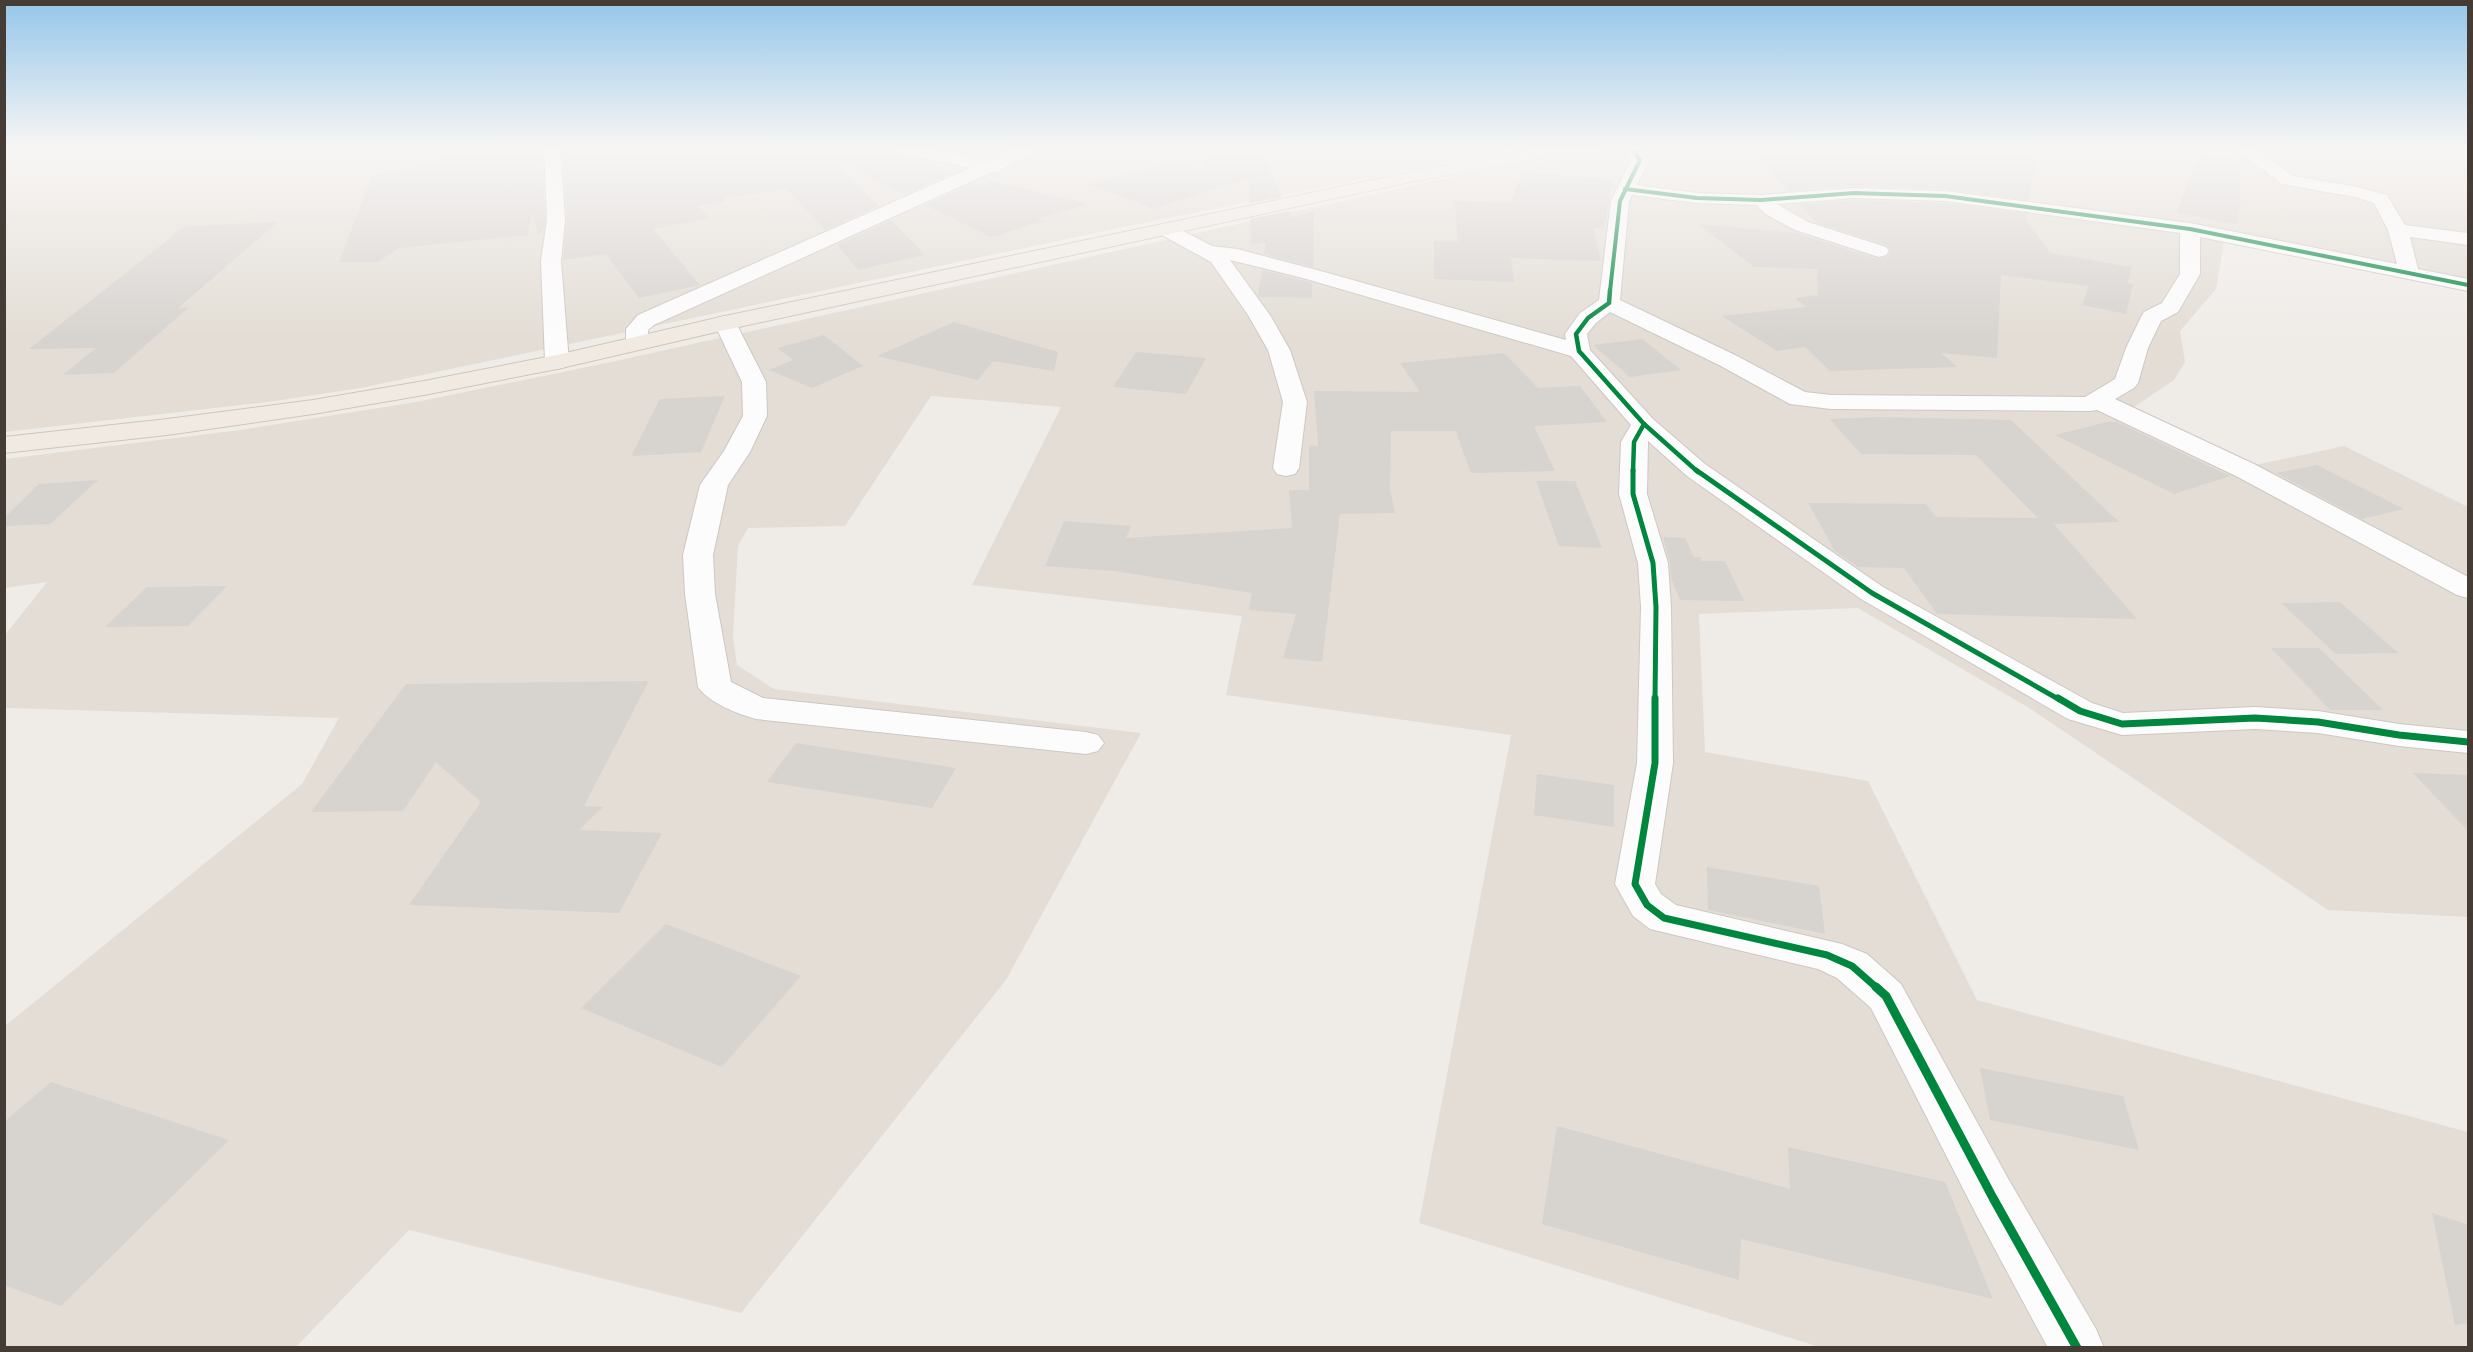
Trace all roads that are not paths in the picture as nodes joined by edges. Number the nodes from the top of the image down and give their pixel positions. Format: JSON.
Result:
{"nodes":[{"id":1,"x":555,"y":210,"type":"edge"},
{"id":2,"x":895,"y":210,"type":"edge"},
{"id":3,"x":1258,"y":210,"type":"edge"},
{"id":4,"x":1619,"y":210,"type":"edge"},
{"id":5,"x":1774,"y":210,"type":"edge"},
{"id":6,"x":2050,"y":210,"type":"edge"},
{"id":7,"x":2388,"y":210,"type":"edge"},
{"id":8,"x":2190,"y":229,"type":"junction"},
{"id":9,"x":1167,"y":230,"type":"junction"},
{"id":10,"x":2398,"y":230,"type":"junction"},
{"id":11,"x":2469,"y":239,"type":"edge"},
{"id":12,"x":1879,"y":251,"type":"dead end"},
{"id":13,"x":1208,"y":252,"type":"junction"},
{"id":14,"x":2409,"y":273,"type":"junction"},
{"id":15,"x":2469,"y":285,"type":"edge"},
{"id":16,"x":1609,"y":303,"type":"junction"},
{"id":17,"x":725,"y":323,"type":"junction"},
{"id":18,"x":637,"y":343,"type":"junction"},
{"id":19,"x":1579,"y":351,"type":"junction"},
{"id":20,"x":557,"y":362,"type":"junction"},
{"id":21,"x":2097,"y":400,"type":"junction"},
{"id":22,"x":1644,"y":424,"type":"junction"},
{"id":23,"x":4,"y":445,"type":"edge"},
{"id":24,"x":1286,"y":468,"type":"dead end"},
{"id":25,"x":2469,"y":589,"type":"edge"},
{"id":26,"x":2469,"y":742,"type":"edge"},
{"id":27,"x":1086,"y":743,"type":"dead end"},
{"id":28,"x":2077,"y":1347,"type":"edge"}],
"edges":[{"from":1,"to":20,"type":"street"},
{"from":2,"to":18,"type":"street"},
{"from":3,"to":9,"type":"main road"},
{"from":4,"to":16,"type":"street"},
{"from":5,"to":12,"type":"street"},
{"from":6,"to":8,"type":"street"},
{"from":7,"to":10,"type":"street"},
{"from":8,"to":14,"type":"street"},
{"from":8,"to":21,"type":"street"},
{"from":9,"to":13,"type":"street"},
{"from":9,"to":17,"type":"main road"},
{"from":10,"to":11,"type":"street"},
{"from":10,"to":14,"type":"street"},
{"from":13,"to":19,"type":"street"},
{"from":13,"to":24,"type":"street"},
{"from":14,"to":15,"type":"street"},
{"from":16,"to":19,"type":"street"},
{"from":16,"to":21,"type":"street"},
{"from":17,"to":18,"type":"main road"},
{"from":17,"to":27,"type":"street"},
{"from":18,"to":20,"type":"main road"},
{"from":19,"to":22,"type":"street"},
{"from":20,"to":23,"type":"main road"},
{"from":21,"to":25,"type":"street"},
{"from":22,"to":26,"type":"street"},
{"from":22,"to":28,"type":"street"}]}
